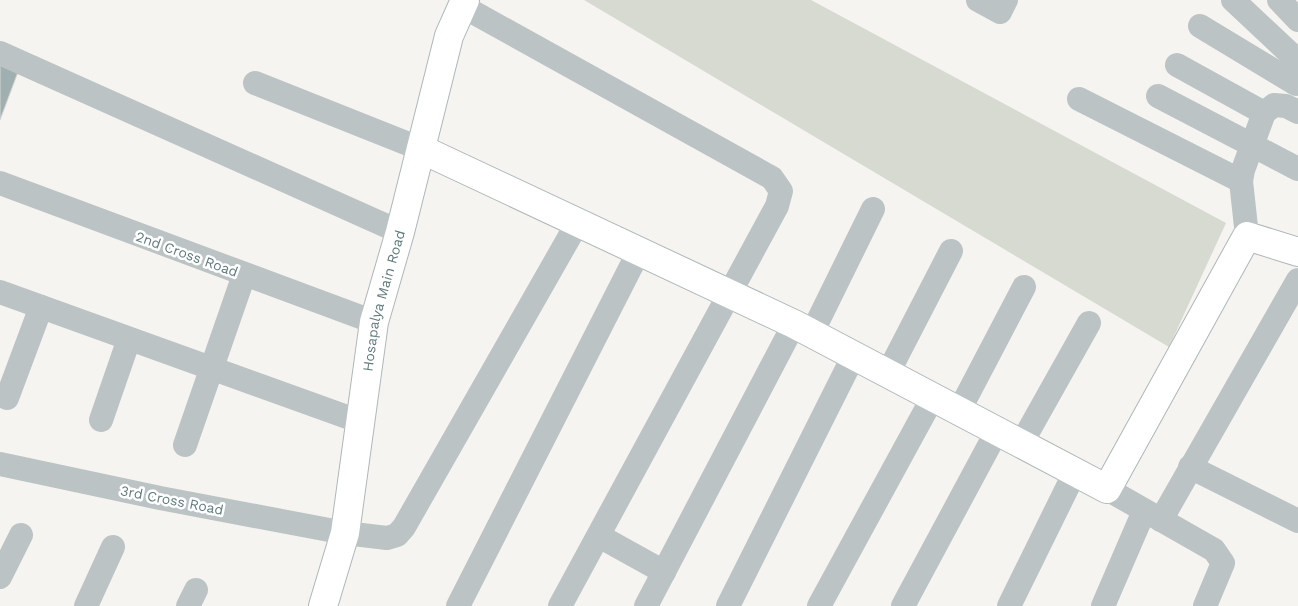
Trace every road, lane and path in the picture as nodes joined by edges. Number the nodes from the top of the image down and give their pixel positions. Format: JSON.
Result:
{"nodes":[{"id":1,"x":978,"y":0,"type":"edge"},
{"id":2,"x":1006,"y":0,"type":"edge"},
{"id":3,"x":1233,"y":0,"type":"edge"},
{"id":4,"x":1280,"y":0,"type":"edge"},
{"id":5,"x":463,"y":3,"type":"edge"},
{"id":6,"x":1298,"y":20,"type":"edge"},
{"id":7,"x":1200,"y":26,"type":"dead end"},
{"id":8,"x":0,"y":53,"type":"edge"},
{"id":9,"x":1177,"y":65,"type":"dead end"},
{"id":10,"x":1297,"y":75,"type":"edge"},
{"id":11,"x":255,"y":83,"type":"dead end"},
{"id":12,"x":1158,"y":96,"type":"dead end"},
{"id":13,"x":1079,"y":99,"type":"dead end"},
{"id":14,"x":1283,"y":110,"type":"edge"},
{"id":15,"x":1252,"y":146,"type":"junction"},
{"id":16,"x":421,"y":149,"type":"junction"},
{"id":17,"x":1298,"y":169,"type":"edge"},
{"id":18,"x":1241,"y":181,"type":"junction"},
{"id":19,"x":0,"y":183,"type":"edge"},
{"id":20,"x":873,"y":209,"type":"dead end"},
{"id":21,"x":578,"y":222,"type":"junction"},
{"id":22,"x":400,"y":232,"type":"junction"},
{"id":23,"x":1247,"y":236,"type":"junction"},
{"id":24,"x":640,"y":251,"type":"junction"},
{"id":25,"x":951,"y":251,"type":"dead end"},
{"id":26,"x":1298,"y":252,"type":"edge"},
{"id":27,"x":244,"y":275,"type":"junction"},
{"id":28,"x":1298,"y":280,"type":"edge"},
{"id":29,"x":1024,"y":287,"type":"dead end"},
{"id":30,"x":0,"y":292,"type":"edge"},
{"id":31,"x":728,"y":293,"type":"junction"},
{"id":32,"x":41,"y":307,"type":"junction"},
{"id":33,"x":374,"y":322,"type":"junction"},
{"id":34,"x":1089,"y":323,"type":"dead end"},
{"id":35,"x":803,"y":329,"type":"junction"},
{"id":36,"x":129,"y":339,"type":"junction"},
{"id":37,"x":854,"y":356,"type":"junction"},
{"id":38,"x":211,"y":369,"type":"junction"},
{"id":39,"x":888,"y":373,"type":"junction"},
{"id":40,"x":933,"y":397,"type":"junction"},
{"id":41,"x":8,"y":398,"type":"dead end"},
{"id":42,"x":959,"y":411,"type":"junction"},
{"id":43,"x":101,"y":420,"type":"dead end"},
{"id":44,"x":361,"y":422,"type":"junction"},
{"id":45,"x":997,"y":431,"type":"junction"},
{"id":46,"x":1021,"y":444,"type":"junction"},
{"id":47,"x":185,"y":445,"type":"dead end"},
{"id":48,"x":0,"y":464,"type":"edge"},
{"id":49,"x":1190,"y":466,"type":"junction"},
{"id":50,"x":1075,"y":472,"type":"junction"},
{"id":51,"x":1107,"y":489,"type":"junction"},
{"id":52,"x":1153,"y":515,"type":"junction"},
{"id":53,"x":1298,"y":521,"type":"edge"},
{"id":54,"x":345,"y":532,"type":"junction"},
{"id":55,"x":21,"y":535,"type":"dead end"},
{"id":56,"x":599,"y":536,"type":"junction"},
{"id":57,"x":113,"y":547,"type":"dead end"},
{"id":58,"x":664,"y":572,"type":"junction"},
{"id":59,"x":0,"y":577,"type":"edge"},
{"id":60,"x":736,"y":603,"type":"edge"},
{"id":61,"x":1211,"y":604,"type":"edge"},
{"id":62,"x":86,"y":606,"type":"edge"},
{"id":63,"x":323,"y":606,"type":"edge"},
{"id":64,"x":458,"y":606,"type":"edge"},
{"id":65,"x":560,"y":606,"type":"edge"},
{"id":66,"x":646,"y":606,"type":"edge"},
{"id":67,"x":819,"y":606,"type":"edge"},
{"id":68,"x":903,"y":606,"type":"edge"},
{"id":69,"x":1009,"y":606,"type":"edge"},
{"id":70,"x":1103,"y":606,"type":"edge"}],
"edges":[{"from":1,"to":2,"type":"street"},
{"from":3,"to":10,"type":"street"},
{"from":4,"to":6,"type":"street"},
{"from":5,"to":16,"type":"street","name":"Hosapalya Main Road"},
{"from":5,"to":31,"type":"street"},
{"from":7,"to":10,"type":"street"},
{"from":8,"to":22,"type":"street"},
{"from":9,"to":14,"type":"street"},
{"from":10,"to":14,"type":"street"},
{"from":11,"to":16,"type":"street"},
{"from":12,"to":15,"type":"street"},
{"from":13,"to":18,"type":"street"},
{"from":14,"to":15,"type":"street"},
{"from":15,"to":17,"type":"street"},
{"from":15,"to":18,"type":"street"},
{"from":16,"to":21,"type":"street"},
{"from":16,"to":22,"type":"street","name":"Hosapalya Main Road"},
{"from":18,"to":23,"type":"street"},
{"from":19,"to":27,"type":"street","name":"2nd Cross Road"},
{"from":20,"to":35,"type":"street"},
{"from":21,"to":24,"type":"street"},
{"from":21,"to":54,"type":"street","name":"3rd Cross Road"},
{"from":22,"to":33,"type":"street","name":"Hosapalya Main Road"},
{"from":23,"to":26,"type":"street"},
{"from":23,"to":51,"type":"street"},
{"from":24,"to":31,"type":"street"},
{"from":24,"to":64,"type":"street"},
{"from":25,"to":39,"type":"street"},
{"from":27,"to":33,"type":"street","name":"2nd Cross Road"},
{"from":27,"to":38,"type":"street"},
{"from":28,"to":49,"type":"street"},
{"from":29,"to":42,"type":"street"},
{"from":30,"to":32,"type":"street"},
{"from":31,"to":35,"type":"street"},
{"from":31,"to":56,"type":"street"},
{"from":32,"to":36,"type":"street"},
{"from":32,"to":41,"type":"street"},
{"from":33,"to":44,"type":"street","name":"Hosapalya Main Road"},
{"from":34,"to":46,"type":"street"},
{"from":35,"to":37,"type":"street"},
{"from":35,"to":58,"type":"street"},
{"from":36,"to":38,"type":"street"},
{"from":36,"to":43,"type":"street"},
{"from":37,"to":39,"type":"street"},
{"from":37,"to":60,"type":"street"},
{"from":38,"to":44,"type":"street"},
{"from":38,"to":47,"type":"street"},
{"from":39,"to":40,"type":"street"},
{"from":40,"to":42,"type":"street"},
{"from":40,"to":67,"type":"street"},
{"from":42,"to":45,"type":"street"},
{"from":44,"to":54,"type":"street","name":"Hosapalya Main Road"},
{"from":45,"to":46,"type":"street"},
{"from":45,"to":68,"type":"street"},
{"from":46,"to":50,"type":"street"},
{"from":48,"to":54,"type":"street","name":"3rd Cross Road"},
{"from":49,"to":52,"type":"street"},
{"from":49,"to":53,"type":"street"},
{"from":50,"to":51,"type":"street"},
{"from":50,"to":69,"type":"street"},
{"from":51,"to":52,"type":"street"},
{"from":52,"to":61,"type":"street"},
{"from":52,"to":70,"type":"street"},
{"from":54,"to":63,"type":"street","name":"Hosapalya Main Road"},
{"from":55,"to":59,"type":"street"},
{"from":56,"to":58,"type":"street"},
{"from":56,"to":65,"type":"street"},
{"from":57,"to":62,"type":"street"},
{"from":58,"to":66,"type":"street"}]}
